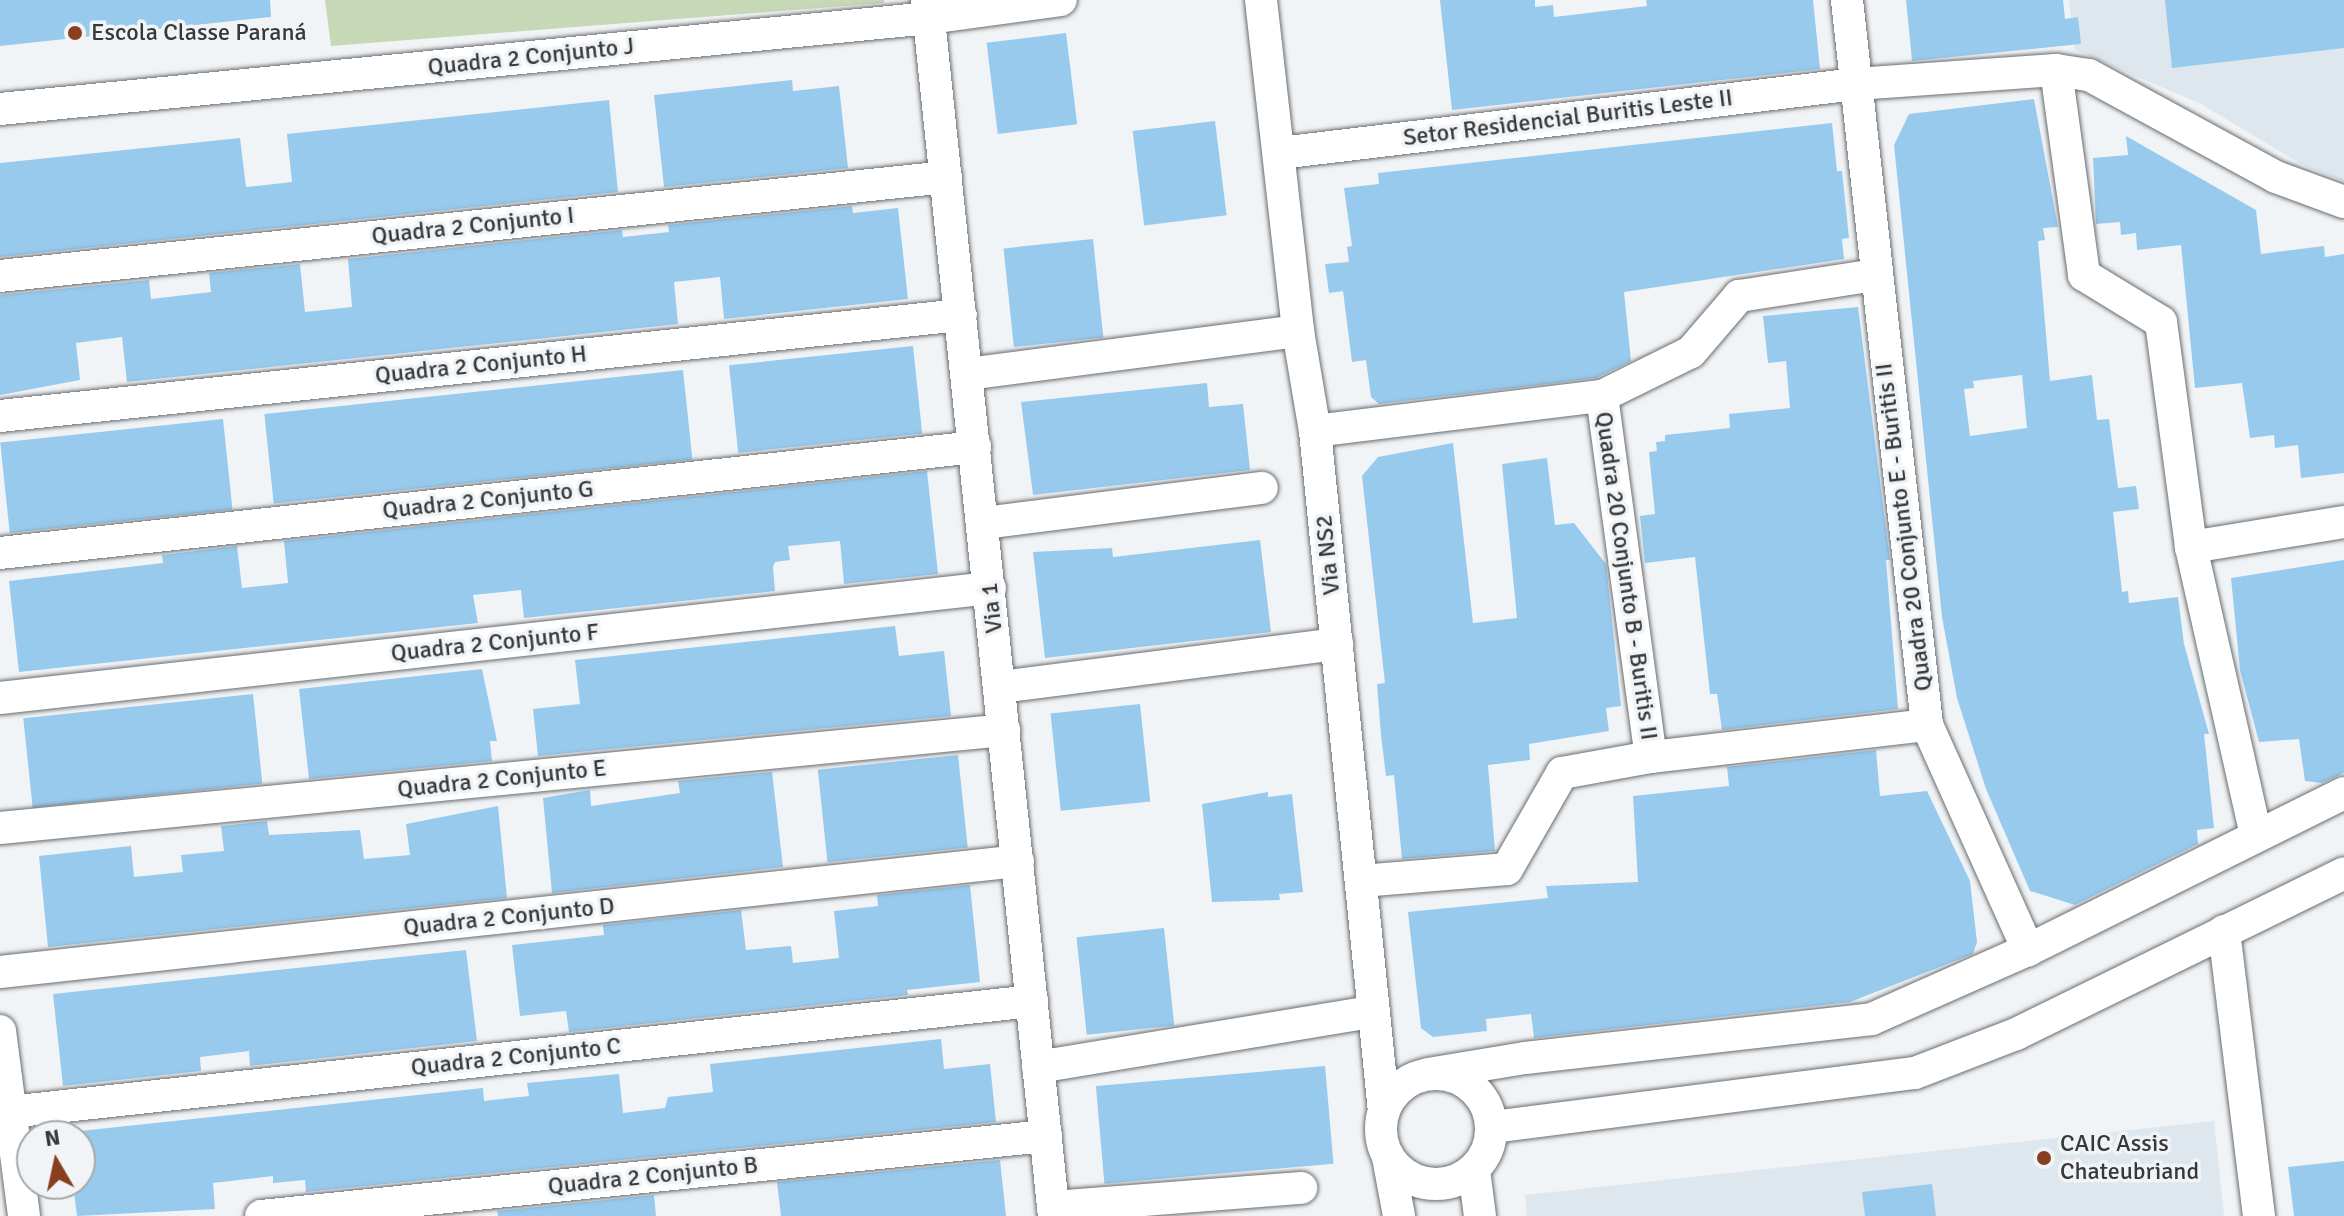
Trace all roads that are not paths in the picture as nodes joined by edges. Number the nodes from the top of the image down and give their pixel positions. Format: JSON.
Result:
{"nodes":[{"id":1,"x":1061,"y":0,"type":"edge"},
{"id":2,"x":1261,"y":0,"type":"edge"},
{"id":3,"x":1847,"y":0,"type":"edge"},
{"id":4,"x":928,"y":9,"type":"edge"},
{"id":5,"x":2056,"y":70,"type":"junction"},
{"id":6,"x":1856,"y":84,"type":"junction"},
{"id":7,"x":0,"y":109,"type":"edge"},
{"id":8,"x":1280,"y":153,"type":"junction"},
{"id":9,"x":946,"y":177,"type":"junction"},
{"id":10,"x":2344,"y":202,"type":"edge"},
{"id":11,"x":1875,"y":275,"type":"junction"},
{"id":12,"x":0,"y":276,"type":"edge"},
{"id":13,"x":961,"y":315,"type":"junction"},
{"id":14,"x":1298,"y":331,"type":"junction"},
{"id":15,"x":967,"y":374,"type":"junction"},
{"id":16,"x":1602,"y":396,"type":"junction"},
{"id":17,"x":0,"y":416,"type":"edge"},
{"id":18,"x":1315,"y":431,"type":"junction"},
{"id":19,"x":975,"y":447,"type":"junction"},
{"id":20,"x":1262,"y":488,"type":"dead end"},
{"id":21,"x":2344,"y":522,"type":"edge"},
{"id":22,"x":983,"y":523,"type":"junction"},
{"id":23,"x":2191,"y":547,"type":"junction"},
{"id":24,"x":0,"y":553,"type":"edge"},
{"id":25,"x":990,"y":588,"type":"junction"},
{"id":26,"x":1337,"y":644,"type":"junction"},
{"id":27,"x":1000,"y":687,"type":"junction"},
{"id":28,"x":0,"y":698,"type":"edge"},
{"id":29,"x":1927,"y":725,"type":"junction"},
{"id":30,"x":1004,"y":730,"type":"junction"},
{"id":31,"x":1651,"y":757,"type":"junction"},
{"id":32,"x":2344,"y":793,"type":"edge"},
{"id":33,"x":0,"y":828,"type":"edge"},
{"id":34,"x":2256,"y":835,"type":"junction"},
{"id":35,"x":1018,"y":861,"type":"junction"},
{"id":36,"x":2344,"y":873,"type":"edge"},
{"id":37,"x":1362,"y":881,"type":"junction"},
{"id":38,"x":2224,"y":931,"type":"junction"},
{"id":39,"x":2028,"y":950,"type":"junction"},
{"id":40,"x":0,"y":972,"type":"edge"},
{"id":41,"x":1032,"y":1001,"type":"junction"},
{"id":42,"x":1372,"y":1012,"type":"junction"},
{"id":43,"x":0,"y":1031,"type":"edge"},
{"id":44,"x":1038,"y":1067,"type":"junction"},
{"id":45,"x":1428,"y":1074,"type":"junction"},
{"id":46,"x":1384,"y":1111,"type":"junction"},
{"id":47,"x":6,"y":1112,"type":"edge"},
{"id":48,"x":1492,"y":1127,"type":"junction"},
{"id":49,"x":1046,"y":1136,"type":"junction"},
{"id":50,"x":1388,"y":1157,"type":"junction"},
{"id":51,"x":1474,"y":1170,"type":"junction"},
{"id":52,"x":1301,"y":1188,"type":"dead end"},
{"id":53,"x":1054,"y":1212,"type":"edge"},
{"id":54,"x":24,"y":1216,"type":"edge"},
{"id":55,"x":261,"y":1216,"type":"edge"},
{"id":56,"x":1399,"y":1216,"type":"edge"},
{"id":57,"x":1480,"y":1216,"type":"edge"},
{"id":58,"x":2259,"y":1216,"type":"edge"}],
"edges":[{"from":1,"to":4,"type":"street","name":"Quadra 2 Conjunto J"},
{"from":2,"to":8,"type":"street","name":"Via NS2"},
{"from":3,"to":6,"type":"street"},
{"from":4,"to":7,"type":"street","name":"Quadra 2 Conjunto J"},
{"from":4,"to":9,"type":"street","name":"Via 1"},
{"from":5,"to":6,"type":"street","name":"Setor Residencial Buritis Leste II"},
{"from":5,"to":10,"type":"street","name":"Setor Residencial Buritis Leste II"},
{"from":5,"to":23,"type":"street"},
{"from":6,"to":8,"type":"street","name":"Setor Residencial Buritis Leste II"},
{"from":6,"to":11,"type":"street","name":"Quadra 20 Conjunto E - Buritis II"},
{"from":8,"to":14,"type":"street","name":"Via NS2"},
{"from":9,"to":12,"type":"street","name":"Quadra 2 Conjunto I"},
{"from":9,"to":13,"type":"street","name":"Via 1"},
{"from":11,"to":16,"type":"street"},
{"from":11,"to":29,"type":"street","name":"Quadra 20 Conjunto E - Buritis II"},
{"from":13,"to":15,"type":"street","name":"Via 1"},
{"from":13,"to":17,"type":"street","name":"Quadra 2 Conjunto H"},
{"from":14,"to":15,"type":"street"},
{"from":14,"to":18,"type":"street","name":"Via NS2"},
{"from":15,"to":19,"type":"street","name":"Via 1"},
{"from":16,"to":18,"type":"street"},
{"from":16,"to":31,"type":"street","name":"Quadra 20 Conjunto B - Buritis II"},
{"from":18,"to":26,"type":"street","name":"Via NS2"},
{"from":19,"to":22,"type":"street","name":"Via 1"},
{"from":19,"to":24,"type":"street","name":"Quadra 2 Conjunto G"},
{"from":20,"to":22,"type":"street"},
{"from":21,"to":23,"type":"street"},
{"from":22,"to":25,"type":"street","name":"Via 1"},
{"from":23,"to":34,"type":"street"},
{"from":25,"to":27,"type":"street","name":"Via 1"},
{"from":25,"to":28,"type":"street","name":"Quadra 2 Conjunto F"},
{"from":26,"to":27,"type":"street"},
{"from":26,"to":37,"type":"street","name":"Via NS2"},
{"from":27,"to":30,"type":"street","name":"Via 1"},
{"from":29,"to":31,"type":"street"},
{"from":29,"to":39,"type":"street","name":"Quadra 20 Conjunto E - Buritis II"},
{"from":30,"to":33,"type":"street","name":"Quadra 2 Conjunto E"},
{"from":30,"to":35,"type":"street","name":"Via 1"},
{"from":31,"to":37,"type":"street"},
{"from":32,"to":34,"type":"street"},
{"from":34,"to":39,"type":"street"},
{"from":35,"to":40,"type":"street","name":"Quadra 2 Conjunto D"},
{"from":35,"to":41,"type":"street","name":"Via 1"},
{"from":36,"to":38,"type":"street"},
{"from":37,"to":42,"type":"street","name":"Via NS2"},
{"from":38,"to":48,"type":"street"},
{"from":38,"to":58,"type":"street"},
{"from":39,"to":45,"type":"street"},
{"from":41,"to":44,"type":"street","name":"Via 1"},
{"from":41,"to":47,"type":"street","name":"Quadra 2 Conjunto C"},
{"from":42,"to":44,"type":"street"},
{"from":42,"to":46,"type":"street","name":"Via NS2"},
{"from":43,"to":47,"type":"street"},
{"from":44,"to":49,"type":"street","name":"Via 1"},
{"from":45,"to":46,"type":"street"},
{"from":45,"to":48,"type":"street"},
{"from":46,"to":50,"type":"street"},
{"from":47,"to":54,"type":"street"},
{"from":48,"to":51,"type":"street"},
{"from":49,"to":53,"type":"street","name":"Via 1"},
{"from":49,"to":55,"type":"street","name":"Quadra 2 Conjunto B"},
{"from":50,"to":51,"type":"street"},
{"from":50,"to":56,"type":"street"},
{"from":51,"to":57,"type":"street"},
{"from":52,"to":53,"type":"street"}]}
